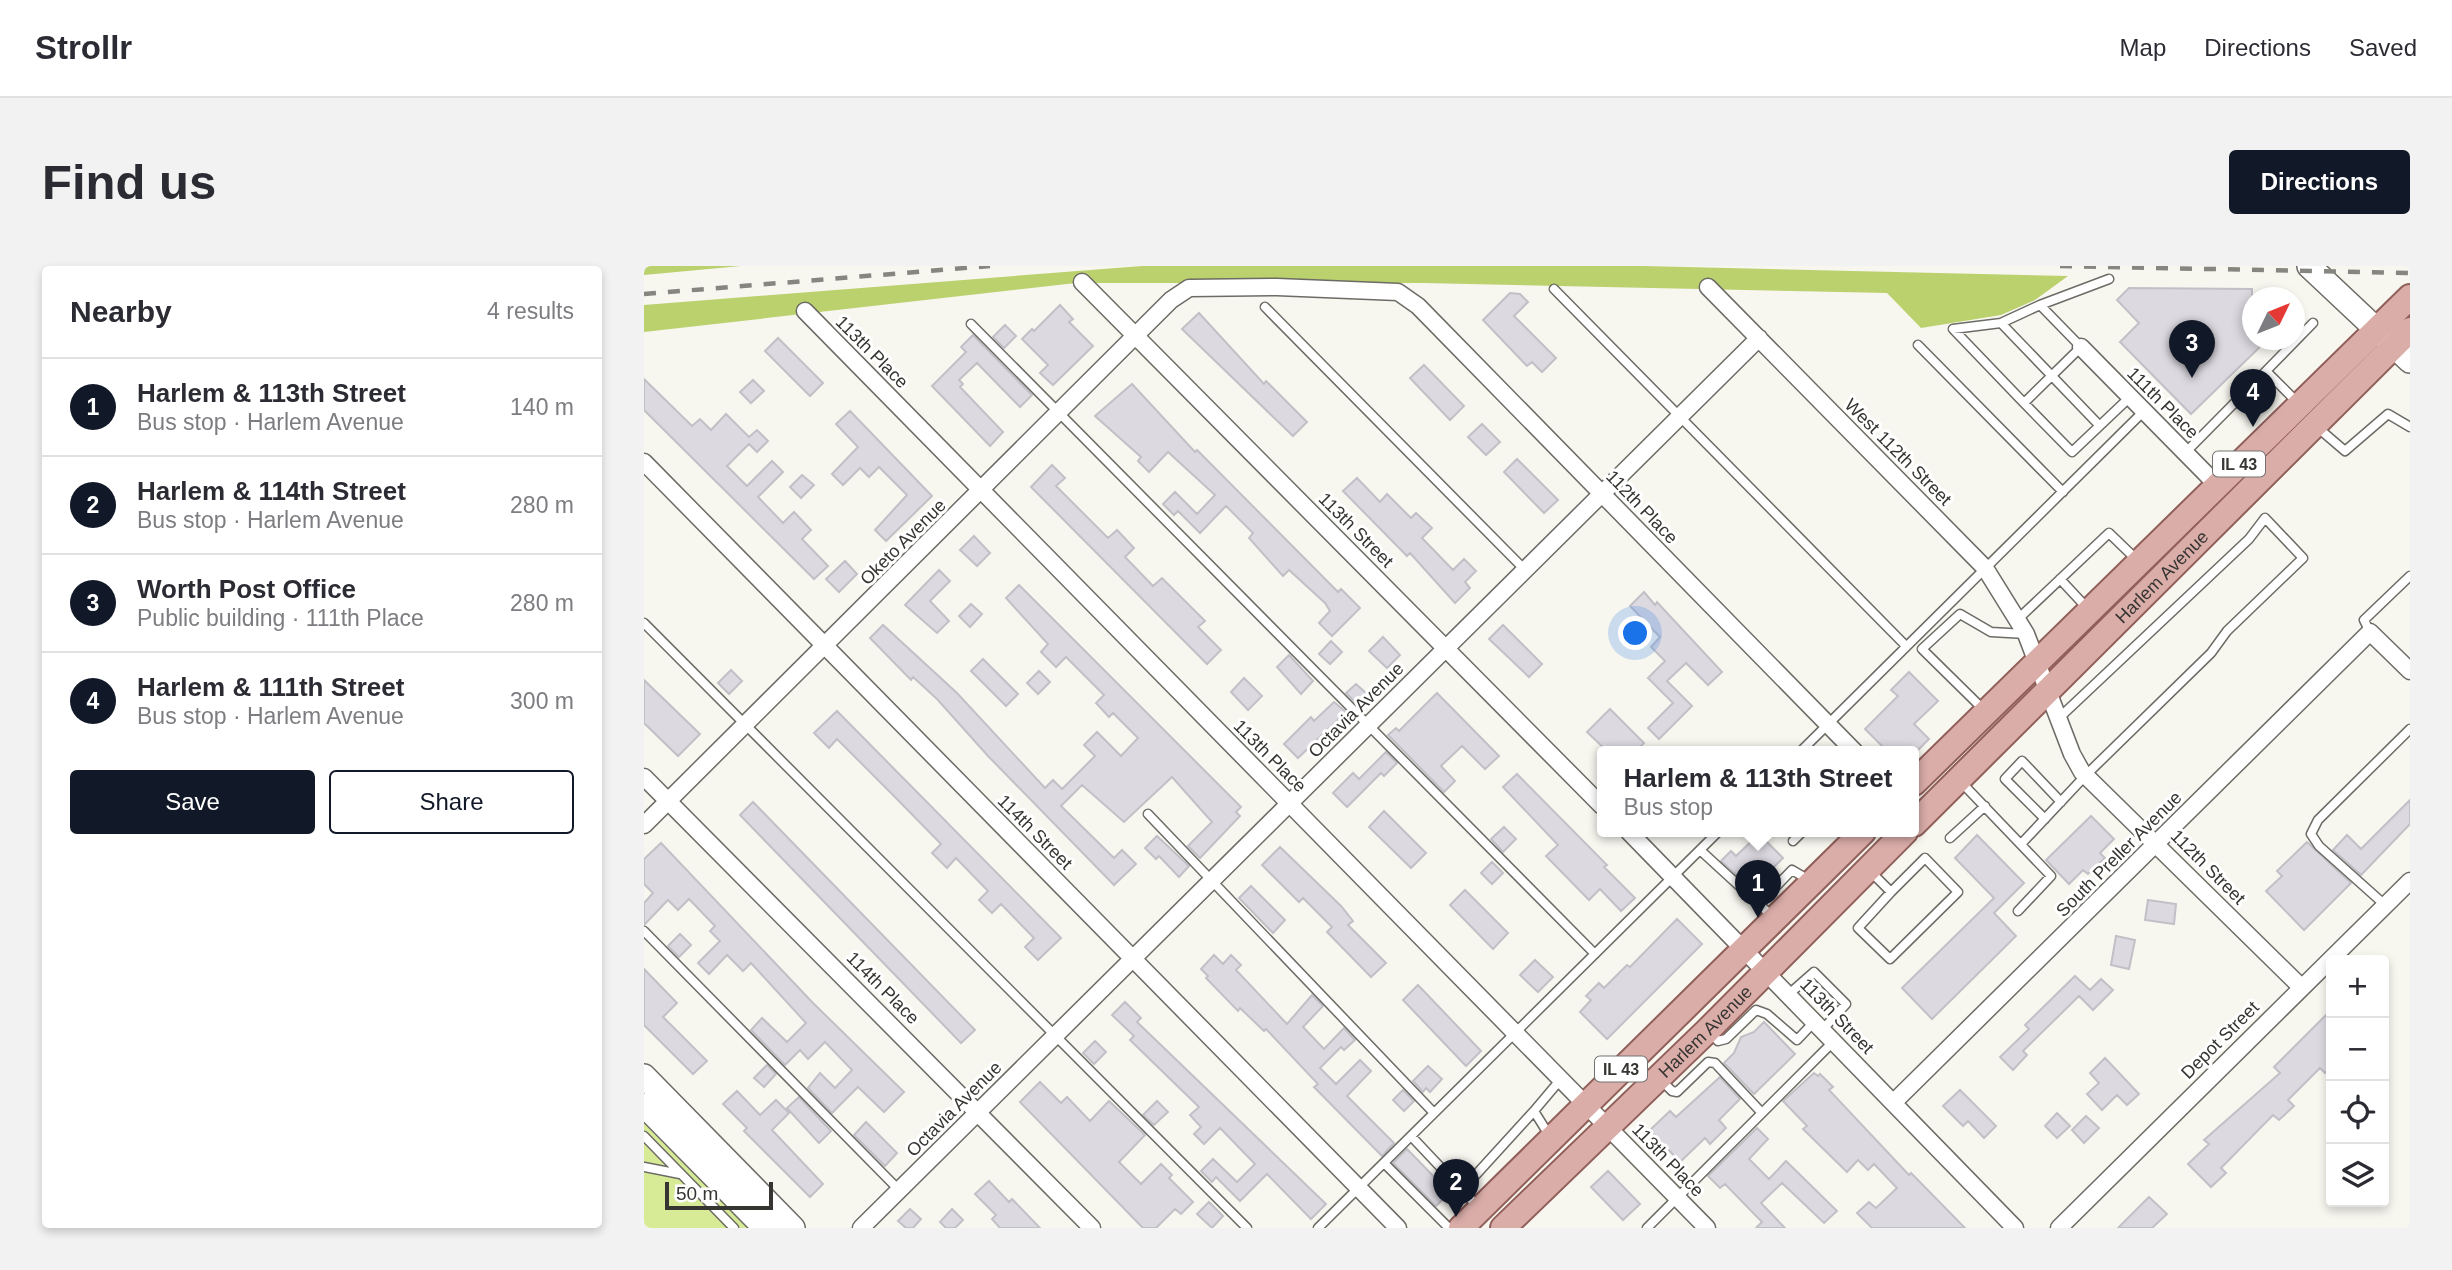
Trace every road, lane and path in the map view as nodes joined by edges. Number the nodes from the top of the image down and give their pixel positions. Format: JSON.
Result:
{"nodes":[{"id":1,"x":2309,"y":266,"type":"edge"},
{"id":2,"x":2109,"y":279,"type":"dead end"},
{"id":3,"x":1082,"y":282,"type":"dead end"},
{"id":4,"x":1708,"y":287,"type":"dead end"},
{"id":5,"x":1553,"y":289,"type":"dead end"},
{"id":6,"x":1398,"y":292,"type":"joint"},
{"id":7,"x":2410,"y":297,"type":"edge"},
{"id":8,"x":2039,"y":305,"type":"junction"},
{"id":9,"x":1265,"y":307,"type":"dead end"},
{"id":10,"x":805,"y":311,"type":"dead end"},
{"id":11,"x":2001,"y":323,"type":"junction"},
{"id":12,"x":2313,"y":323,"type":"dead end"},
{"id":13,"x":971,"y":324,"type":"dead end"},
{"id":14,"x":1136,"y":336,"type":"junction"},
{"id":15,"x":1759,"y":338,"type":"junction"},
{"id":16,"x":2398,"y":342,"type":"edge"},
{"id":17,"x":1918,"y":345,"type":"dead end"},
{"id":18,"x":2081,"y":347,"type":"junction"},
{"id":19,"x":2266,"y":371,"type":"junction"},
{"id":20,"x":2051,"y":376,"type":"junction"},
{"id":21,"x":2130,"y":397,"type":"junction"},
{"id":22,"x":2024,"y":402,"type":"junction"},
{"id":23,"x":2144,"y":411,"type":"junction"},
{"id":24,"x":1059,"y":413,"type":"junction"},
{"id":25,"x":2308,"y":415,"type":"junction"},
{"id":26,"x":1680,"y":416,"type":"junction"},
{"id":27,"x":2099,"y":425,"type":"junction"},
{"id":28,"x":2410,"y":427,"type":"edge"},
{"id":29,"x":2185,"y":453,"type":"junction"},
{"id":30,"x":644,"y":462,"type":"edge"},
{"id":31,"x":2217,"y":486,"type":"junction"},
{"id":32,"x":982,"y":491,"type":"junction"},
{"id":33,"x":2063,"y":492,"type":"junction"},
{"id":34,"x":1602,"y":494,"type":"junction"},
{"id":35,"x":2234,"y":504,"type":"junction"},
{"id":36,"x":2139,"y":562,"type":"junction"},
{"id":37,"x":1985,"y":568,"type":"junction"},
{"id":38,"x":1525,"y":570,"type":"junction"},
{"id":39,"x":2410,"y":576,"type":"edge"},
{"id":40,"x":2060,"y":579,"type":"junction"},
{"id":41,"x":2090,"y":611,"type":"junction"},
{"id":42,"x":644,"y":623,"type":"edge"},
{"id":43,"x":2021,"y":627,"type":"junction"},
{"id":44,"x":2370,"y":632,"type":"junction"},
{"id":45,"x":1906,"y":646,"type":"junction"},
{"id":46,"x":825,"y":647,"type":"junction"},
{"id":47,"x":1446,"y":648,"type":"junction"},
{"id":48,"x":2038,"y":661,"type":"junction"},
{"id":49,"x":2410,"y":671,"type":"edge"},
{"id":50,"x":2048,"y":689,"type":"junction"},
{"id":51,"x":1986,"y":712,"type":"junction"},
{"id":52,"x":2059,"y":718,"type":"junction"},
{"id":53,"x":1828,"y":724,"type":"junction"},
{"id":54,"x":746,"y":725,"type":"junction"},
{"id":55,"x":1368,"y":725,"type":"junction"},
{"id":56,"x":2410,"y":729,"type":"edge"},
{"id":57,"x":1806,"y":746,"type":"edge"},
{"id":58,"x":1849,"y":746,"type":"edge"},
{"id":59,"x":2086,"y":775,"type":"junction"},
{"id":60,"x":644,"y":777,"type":"edge"},
{"id":61,"x":1919,"y":778,"type":"edge"},
{"id":62,"x":1958,"y":779,"type":"junction"},
{"id":63,"x":668,"y":801,"type":"junction"},
{"id":64,"x":1597,"y":801,"type":"edge"},
{"id":65,"x":2061,"y":802,"type":"junction"},
{"id":66,"x":1289,"y":803,"type":"junction"},
{"id":67,"x":1985,"y":806,"type":"junction"},
{"id":68,"x":1148,"y":814,"type":"dead end"},
{"id":69,"x":1919,"y":819,"type":"edge"},
{"id":70,"x":2045,"y":819,"type":"junction"},
{"id":71,"x":644,"y":825,"type":"edge"},
{"id":72,"x":1634,"y":837,"type":"edge"},
{"id":73,"x":1713,"y":837,"type":"edge"},
{"id":74,"x":1797,"y":837,"type":"edge"},
{"id":75,"x":1900,"y":837,"type":"edge"},
{"id":76,"x":1853,"y":838,"type":"edge"},
{"id":77,"x":1950,"y":838,"type":"dead end"},
{"id":78,"x":1793,"y":841,"type":"dead end"},
{"id":79,"x":2022,"y":844,"type":"junction"},
{"id":80,"x":2157,"y":845,"type":"junction"},
{"id":81,"x":1700,"y":850,"type":"junction"},
{"id":82,"x":1868,"y":870,"type":"junction"},
{"id":83,"x":1673,"y":877,"type":"junction"},
{"id":84,"x":1212,"y":880,"type":"junction"},
{"id":85,"x":2410,"y":881,"type":"edge"},
{"id":86,"x":1891,"y":892,"type":"junction"},
{"id":87,"x":2385,"y":905,"type":"junction"},
{"id":88,"x":1767,"y":911,"type":"junction"},
{"id":89,"x":2018,"y":911,"type":"dead end"},
{"id":90,"x":644,"y":930,"type":"edge"},
{"id":91,"x":1743,"y":948,"type":"junction"},
{"id":92,"x":1595,"y":954,"type":"junction"},
{"id":93,"x":1133,"y":959,"type":"junction"},
{"id":94,"x":1767,"y":972,"type":"junction"},
{"id":95,"x":2301,"y":987,"type":"junction"},
{"id":96,"x":1789,"y":994,"type":"junction"},
{"id":97,"x":1824,"y":1030,"type":"junction"},
{"id":98,"x":1707,"y":1031,"type":"junction"},
{"id":99,"x":1515,"y":1033,"type":"junction"},
{"id":100,"x":1055,"y":1035,"type":"junction"},
{"id":101,"x":644,"y":1076,"type":"edge"},
{"id":102,"x":1659,"y":1078,"type":"junction"},
{"id":103,"x":1561,"y":1079,"type":"junction"},
{"id":104,"x":1894,"y":1102,"type":"junction"},
{"id":105,"x":1586,"y":1104,"type":"junction"},
{"id":106,"x":644,"y":1105,"type":"edge"},
{"id":107,"x":979,"y":1111,"type":"junction"},
{"id":108,"x":1534,"y":1111,"type":"junction"},
{"id":109,"x":1434,"y":1113,"type":"junction"},
{"id":110,"x":1762,"y":1113,"type":"junction"},
{"id":111,"x":1608,"y":1126,"type":"junction"},
{"id":112,"x":644,"y":1136,"type":"edge"},
{"id":113,"x":1411,"y":1136,"type":"junction"},
{"id":114,"x":1551,"y":1139,"type":"junction"},
{"id":115,"x":1384,"y":1163,"type":"junction"},
{"id":116,"x":644,"y":1167,"type":"edge"},
{"id":117,"x":683,"y":1175,"type":"junction"},
{"id":118,"x":1359,"y":1188,"type":"junction"},
{"id":119,"x":899,"y":1190,"type":"junction"},
{"id":120,"x":1462,"y":1190,"type":"junction"},
{"id":121,"x":1677,"y":1197,"type":"junction"},
{"id":122,"x":1480,"y":1209,"type":"junction"},
{"id":123,"x":1513,"y":1222,"type":"edge"},
{"id":124,"x":734,"y":1228,"type":"edge"},
{"id":125,"x":765,"y":1228,"type":"edge"},
{"id":126,"x":793,"y":1228,"type":"edge"},
{"id":127,"x":861,"y":1228,"type":"edge"},
{"id":128,"x":1092,"y":1228,"type":"edge"},
{"id":129,"x":1247,"y":1228,"type":"edge"},
{"id":130,"x":1318,"y":1228,"type":"edge"},
{"id":131,"x":1398,"y":1228,"type":"edge"},
{"id":132,"x":1450,"y":1228,"type":"edge"},
{"id":133,"x":1461,"y":1228,"type":"edge"},
{"id":134,"x":1647,"y":1228,"type":"edge"},
{"id":135,"x":1707,"y":1228,"type":"edge"},
{"id":136,"x":2015,"y":1228,"type":"edge"},
{"id":137,"x":2059,"y":1228,"type":"edge"}],
"edges":[{"from":1,"to":16,"type":"street"},
{"from":2,"to":8,"type":"lane"},
{"from":3,"to":14,"type":"street","name":"113th Street"},
{"from":4,"to":15,"type":"street","name":"West 112th Street"},
{"from":5,"to":26,"type":"lane"},
{"from":6,"to":14,"type":"street","name":"Oketo Avenue"},
{"from":6,"to":34,"type":"street","name":"112th Place"},
{"from":7,"to":16,"type":"main road","name":"Harlem Avenue","number":"IL 43"},
{"from":8,"to":11,"type":"lane"},
{"from":8,"to":18,"type":"lane"},
{"from":9,"to":38,"type":"lane"},
{"from":10,"to":32,"type":"street","name":"113th Place"},
{"from":11,"to":20,"type":"lane"},
{"from":11,"to":22,"type":"lane"},
{"from":12,"to":19,"type":"lane"},
{"from":13,"to":24,"type":"lane"},
{"from":14,"to":24,"type":"street","name":"Oketo Avenue"},
{"from":14,"to":47,"type":"street","name":"113th Street"},
{"from":15,"to":26,"type":"street","name":"Octavia Avenue"},
{"from":15,"to":37,"type":"street","name":"West 112th Street"},
{"from":16,"to":25,"type":"main road","name":"Harlem Avenue","number":"IL 43"},
{"from":17,"to":33,"type":"lane"},
{"from":18,"to":20,"type":"lane"},
{"from":18,"to":21,"type":"street","name":"111th Place"},
{"from":19,"to":25,"type":"lane"},
{"from":19,"to":29,"type":"lane"},
{"from":20,"to":22,"type":"lane"},
{"from":20,"to":27,"type":"lane"},
{"from":21,"to":23,"type":"street","name":"111th Place"},
{"from":21,"to":27,"type":"lane"},
{"from":22,"to":27,"type":"lane"},
{"from":23,"to":29,"type":"street","name":"111th Place"},
{"from":23,"to":33,"type":"lane"},
{"from":24,"to":32,"type":"street","name":"Oketo Avenue"},
{"from":24,"to":55,"type":"lane"},
{"from":25,"to":28,"type":"lane"},
{"from":25,"to":31,"type":"main road","name":"Harlem Avenue","number":"IL 43"},
{"from":25,"to":35,"type":"main road","name":"Harlem Avenue","number":"IL 43"},
{"from":26,"to":34,"type":"street","name":"Octavia Avenue"},
{"from":26,"to":45,"type":"lane"},
{"from":29,"to":31,"type":"street","name":"111th Place"},
{"from":30,"to":46,"type":"street","name":"114th Street"},
{"from":31,"to":35,"type":"main road"},
{"from":31,"to":36,"type":"main road","name":"Harlem Avenue","number":"IL 43"},
{"from":32,"to":46,"type":"street","name":"Oketo Avenue"},
{"from":32,"to":66,"type":"street","name":"113th Place"},
{"from":33,"to":37,"type":"lane"},
{"from":34,"to":38,"type":"street","name":"Octavia Avenue"},
{"from":34,"to":53,"type":"street","name":"112th Place"},
{"from":35,"to":50,"type":"main road","name":"Harlem Avenue","number":"IL 43"},
{"from":36,"to":40,"type":"lane"},
{"from":36,"to":41,"type":"main road","name":"Harlem Avenue","number":"IL 43"},
{"from":37,"to":43,"type":"street","name":"West 112th Street"},
{"from":37,"to":45,"type":"lane"},
{"from":38,"to":47,"type":"street","name":"Octavia Avenue"},
{"from":39,"to":44,"type":"lane"},
{"from":40,"to":41,"type":"lane"},
{"from":40,"to":43,"type":"lane"},
{"from":41,"to":48,"type":"main road","name":"Harlem Avenue","number":"IL 43"},
{"from":42,"to":54,"type":"lane"},
{"from":43,"to":48,"type":"street","name":"West 112th Street"},
{"from":43,"to":51,"type":"lane"},
{"from":44,"to":49,"type":"street"},
{"from":44,"to":80,"type":"street","name":"South Preller Avenue"},
{"from":45,"to":53,"type":"lane"},
{"from":46,"to":54,"type":"street","name":"Oketo Avenue"},
{"from":46,"to":93,"type":"street","name":"114th Street"},
{"from":47,"to":55,"type":"street","name":"Octavia Avenue"},
{"from":47,"to":64,"type":"street","name":"113th Street"},
{"from":48,"to":50,"type":"street","name":"112th Street"},
{"from":48,"to":51,"type":"main road","name":"Harlem Avenue","number":"IL 43"},
{"from":50,"to":52,"type":"street","name":"112th Street"},
{"from":50,"to":62,"type":"main road","name":"Harlem Avenue","number":"IL 43"},
{"from":51,"to":61,"type":"main road","name":"Harlem Avenue","number":"IL 43"},
{"from":52,"to":59,"type":"street","name":"112th Street"},
{"from":52,"to":59,"type":"lane"},
{"from":53,"to":57,"type":"lane"},
{"from":53,"to":58,"type":"street","name":"112th Place"},
{"from":54,"to":63,"type":"street","name":"Oketo Avenue"},
{"from":54,"to":100,"type":"lane"},
{"from":55,"to":66,"type":"street","name":"Octavia Avenue"},
{"from":55,"to":92,"type":"lane"},
{"from":56,"to":87,"type":"lane"},
{"from":59,"to":65,"type":"lane"},
{"from":59,"to":80,"type":"street","name":"112th Street"},
{"from":60,"to":63,"type":"street","name":"114th Place"},
{"from":62,"to":67,"type":"lane"},
{"from":62,"to":69,"type":"main road","name":"Harlem Avenue","number":"IL 43"},
{"from":63,"to":71,"type":"street","name":"Oketo Avenue"},
{"from":63,"to":107,"type":"street","name":"114th Place"},
{"from":65,"to":70,"type":"lane"},
{"from":65,"to":70,"type":"lane"},
{"from":66,"to":84,"type":"street","name":"Octavia Avenue"},
{"from":66,"to":99,"type":"street","name":"113th Place"},
{"from":67,"to":77,"type":"lane"},
{"from":67,"to":79,"type":"lane"},
{"from":68,"to":84,"type":"lane"},
{"from":70,"to":79,"type":"lane"},
{"from":72,"to":83,"type":"street","name":"113th Street"},
{"from":73,"to":81,"type":"lane"},
{"from":74,"to":78,"type":"lane"},
{"from":75,"to":82,"type":"main road","name":"Harlem Avenue","number":"IL 43"},
{"from":76,"to":88,"type":"main road","name":"Harlem Avenue","number":"IL 43"},
{"from":79,"to":89,"type":"lane"},
{"from":80,"to":95,"type":"street","name":"112th Street"},
{"from":80,"to":104,"type":"street","name":"South Preller Avenue"},
{"from":81,"to":83,"type":"lane"},
{"from":81,"to":88,"type":"lane"},
{"from":82,"to":86,"type":"lane"},
{"from":82,"to":94,"type":"main road","name":"Harlem Avenue","number":"IL 43"},
{"from":83,"to":91,"type":"street","name":"113th Street"},
{"from":83,"to":92,"type":"lane"},
{"from":84,"to":93,"type":"street","name":"Octavia Avenue"},
{"from":84,"to":109,"type":"lane"},
{"from":85,"to":87,"type":"street","name":"Depot Street"},
{"from":86,"to":86,"type":"lane"},
{"from":87,"to":95,"type":"street","name":"Depot Street"},
{"from":88,"to":91,"type":"main road","name":"Harlem Avenue","number":"IL 43"},
{"from":90,"to":119,"type":"lane"},
{"from":91,"to":94,"type":"street","name":"113th Street"},
{"from":91,"to":105,"type":"main road","name":"Harlem Avenue","number":"IL 43"},
{"from":92,"to":99,"type":"lane"},
{"from":93,"to":100,"type":"street","name":"Octavia Avenue"},
{"from":93,"to":118,"type":"street","name":"114th Street"},
{"from":94,"to":96,"type":"street","name":"113th Street"},
{"from":94,"to":98,"type":"main road","name":"Harlem Avenue","number":"IL 43"},
{"from":95,"to":137,"type":"street","name":"Depot Street"},
{"from":96,"to":97,"type":"street","name":"113th Street"},
{"from":96,"to":97,"type":"lane"},
{"from":97,"to":98,"type":"lane"},
{"from":97,"to":104,"type":"street","name":"113th Street"},
{"from":97,"to":110,"type":"lane"},
{"from":98,"to":102,"type":"main road","name":"Harlem Avenue","number":"IL 43"},
{"from":99,"to":103,"type":"street","name":"113th Place"},
{"from":99,"to":109,"type":"lane"},
{"from":100,"to":107,"type":"street","name":"Octavia Avenue"},
{"from":100,"to":129,"type":"lane"},
{"from":101,"to":126,"type":"street"},
{"from":102,"to":110,"type":"lane"},
{"from":102,"to":111,"type":"main road","name":"Harlem Avenue","number":"IL 43"},
{"from":103,"to":105,"type":"street","name":"113th Place"},
{"from":103,"to":108,"type":"lane"},
{"from":104,"to":136,"type":"street","name":"113th Street"},
{"from":105,"to":111,"type":"street","name":"113th Place"},
{"from":105,"to":114,"type":"main road","name":"Harlem Avenue","number":"IL 43"},
{"from":106,"to":125,"type":"street"},
{"from":107,"to":119,"type":"street","name":"Octavia Avenue"},
{"from":107,"to":128,"type":"street","name":"114th Place"},
{"from":108,"to":114,"type":"lane"},
{"from":108,"to":120,"type":"lane"},
{"from":109,"to":113,"type":"lane"},
{"from":110,"to":121,"type":"lane"},
{"from":111,"to":121,"type":"street","name":"113th Place"},
{"from":111,"to":123,"type":"main road","name":"Harlem Avenue","number":"IL 43"},
{"from":112,"to":117,"type":"lane"},
{"from":113,"to":115,"type":"lane"},
{"from":113,"to":120,"type":"lane"},
{"from":114,"to":122,"type":"main road","name":"Harlem Avenue","number":"IL 43"},
{"from":115,"to":118,"type":"lane"},
{"from":115,"to":132,"type":"lane"},
{"from":116,"to":117,"type":"lane"},
{"from":117,"to":124,"type":"lane"},
{"from":118,"to":130,"type":"lane"},
{"from":118,"to":131,"type":"street","name":"114th Street"},
{"from":119,"to":127,"type":"street","name":"Octavia Avenue"},
{"from":120,"to":122,"type":"lane"},
{"from":121,"to":134,"type":"lane"},
{"from":121,"to":135,"type":"street","name":"113th Place"},
{"from":122,"to":133,"type":"main road","name":"Harlem Avenue","number":"IL 43"}]}
